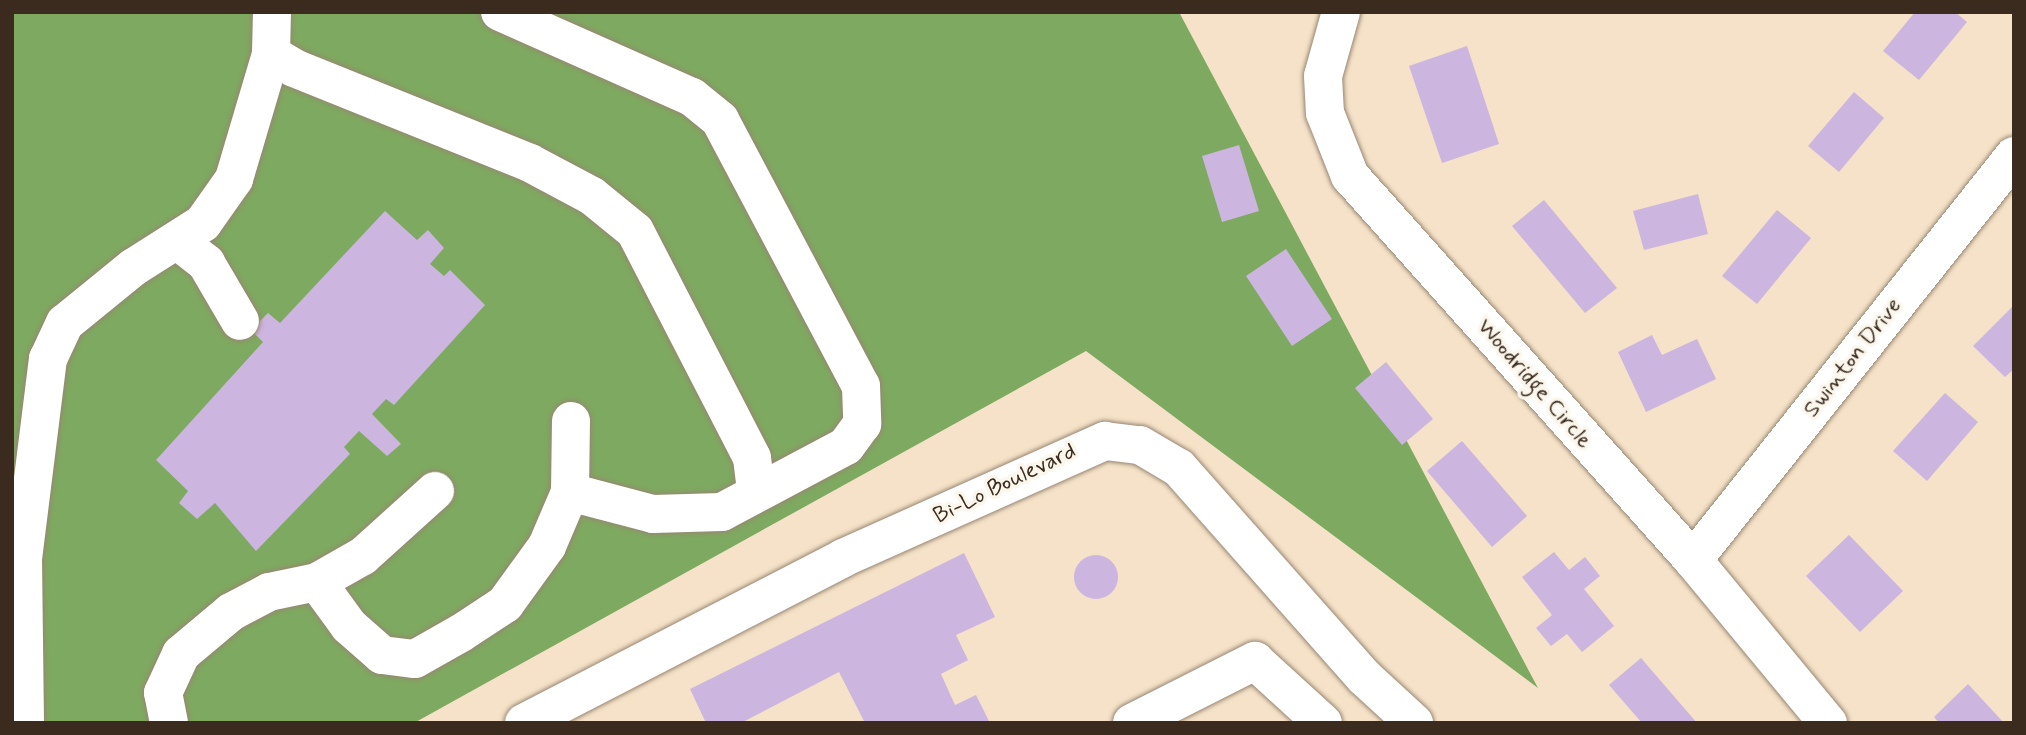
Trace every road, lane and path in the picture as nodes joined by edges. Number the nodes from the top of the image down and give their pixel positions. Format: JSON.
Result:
{"nodes":[{"id":1,"x":272,"y":12,"type":"edge"},
{"id":2,"x":500,"y":12,"type":"edge"},
{"id":3,"x":1341,"y":12,"type":"edge"},
{"id":4,"x":271,"y":54,"type":"junction"},
{"id":5,"x":2014,"y":156,"type":"edge"},
{"id":6,"x":178,"y":241,"type":"junction"},
{"id":7,"x":240,"y":321,"type":"dead end"},
{"id":8,"x":571,"y":421,"type":"dead end"},
{"id":9,"x":435,"y":491,"type":"dead end"},
{"id":10,"x":570,"y":492,"type":"junction"},
{"id":11,"x":756,"y":494,"type":"junction"},
{"id":12,"x":1693,"y":560,"type":"junction"},
{"id":13,"x":317,"y":582,"type":"junction"},
{"id":14,"x":535,"y":720,"type":"edge"},
{"id":15,"x":25,"y":723,"type":"edge"},
{"id":16,"x":169,"y":723,"type":"edge"},
{"id":17,"x":1132,"y":723,"type":"edge"},
{"id":18,"x":1323,"y":723,"type":"edge"},
{"id":19,"x":1414,"y":723,"type":"edge"},
{"id":20,"x":1828,"y":723,"type":"edge"}],
"edges":[{"from":1,"to":4,"type":"street"},
{"from":2,"to":11,"type":"street"},
{"from":3,"to":12,"type":"street","name":"Woodridge Circle"},
{"from":4,"to":6,"type":"street"},
{"from":4,"to":11,"type":"street"},
{"from":5,"to":12,"type":"street","name":"Swinton Drive"},
{"from":6,"to":7,"type":"street"},
{"from":6,"to":15,"type":"street"},
{"from":8,"to":10,"type":"street"},
{"from":9,"to":13,"type":"street"},
{"from":10,"to":11,"type":"street"},
{"from":10,"to":13,"type":"street"},
{"from":12,"to":20,"type":"street","name":"Woodridge Circle"},
{"from":13,"to":16,"type":"street"},
{"from":14,"to":19,"type":"street","name":"Bi-Lo Boulevard"},
{"from":17,"to":18,"type":"street"}]}
